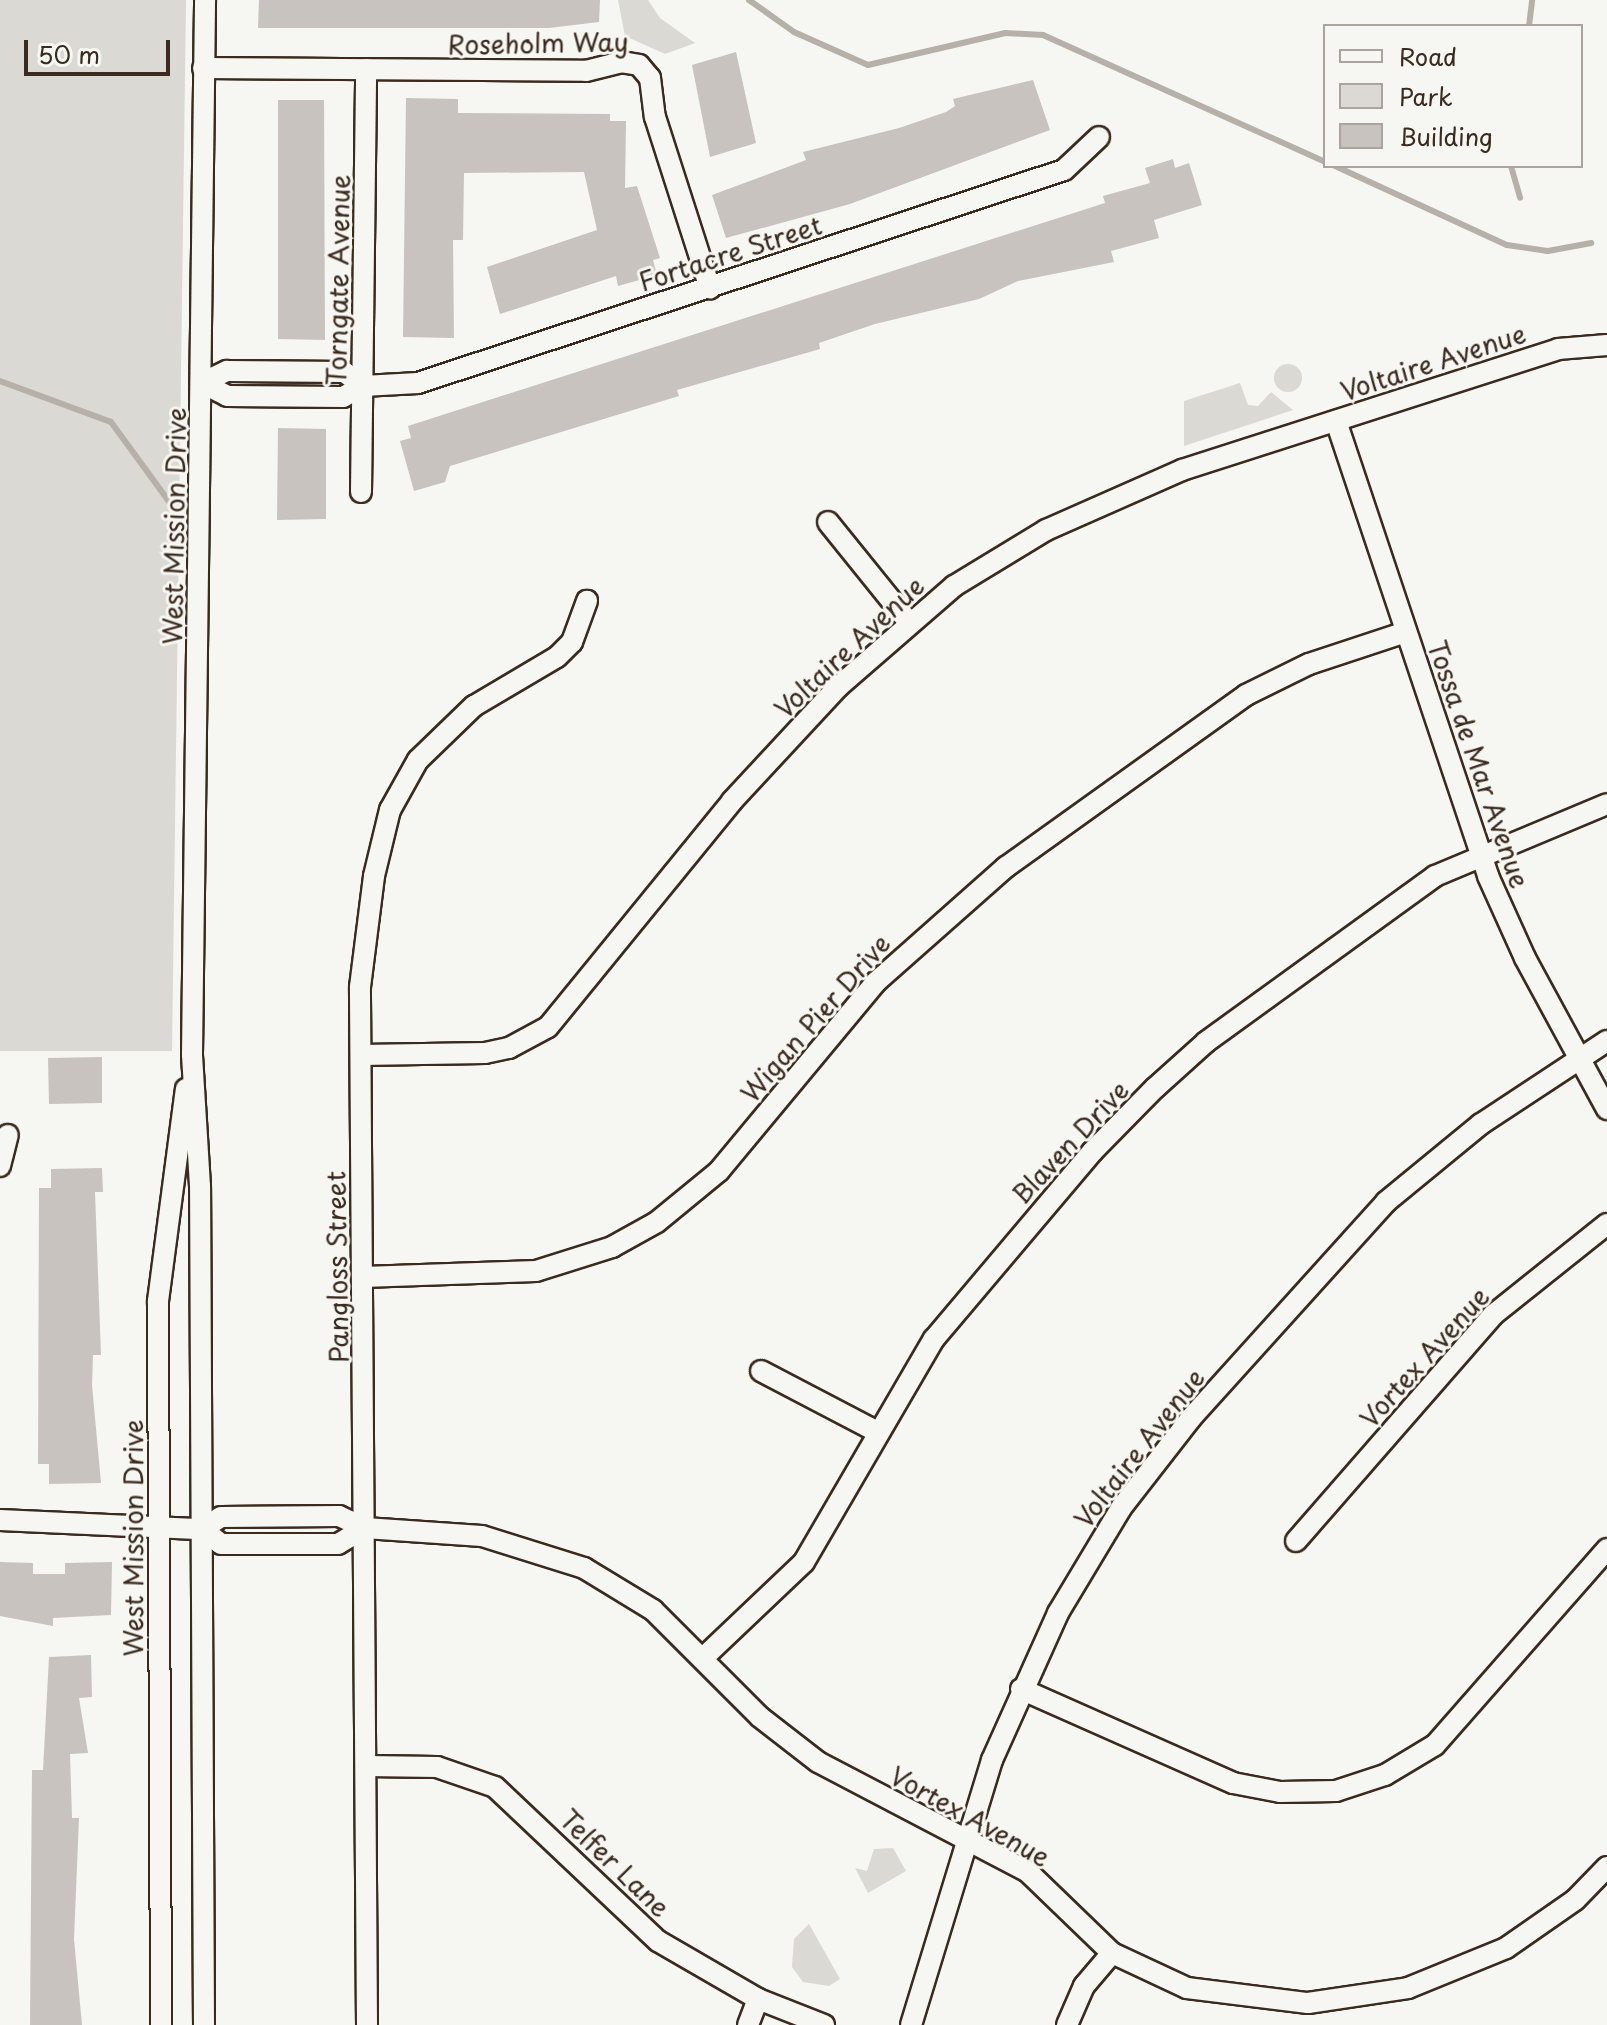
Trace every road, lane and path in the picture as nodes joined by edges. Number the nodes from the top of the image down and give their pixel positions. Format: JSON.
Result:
{"nodes":[{"id":1,"x":205,"y":0,"type":"edge"},
{"id":2,"x":203,"y":68,"type":"junction"},
{"id":3,"x":366,"y":69,"type":"junction"},
{"id":4,"x":1099,"y":137,"type":"dead end"},
{"id":5,"x":710,"y":288,"type":"junction"},
{"id":6,"x":1607,"y":345,"type":"edge"},
{"id":7,"x":202,"y":383,"type":"junction"},
{"id":8,"x":363,"y":386,"type":"junction"},
{"id":9,"x":1336,"y":421,"type":"junction"},
{"id":10,"x":361,"y":492,"type":"dead end"},
{"id":11,"x":828,"y":522,"type":"dead end"},
{"id":12,"x":587,"y":601,"type":"dead end"},
{"id":13,"x":908,"y":621,"type":"junction"},
{"id":14,"x":1406,"y":632,"type":"junction"},
{"id":15,"x":1607,"y":804,"type":"edge"},
{"id":16,"x":1480,"y":853,"type":"junction"},
{"id":17,"x":1607,"y":1041,"type":"edge"},
{"id":18,"x":192,"y":1054,"type":"junction"},
{"id":19,"x":361,"y":1055,"type":"junction"},
{"id":20,"x":1577,"y":1058,"type":"junction"},
{"id":21,"x":1607,"y":1109,"type":"edge"},
{"id":22,"x":8,"y":1135,"type":"dead end"},
{"id":23,"x":0,"y":1166,"type":"edge"},
{"id":24,"x":1607,"y":1224,"type":"edge"},
{"id":25,"x":363,"y":1277,"type":"junction"},
{"id":26,"x":761,"y":1371,"type":"dead end"},
{"id":27,"x":876,"y":1431,"type":"junction"},
{"id":28,"x":0,"y":1520,"type":"edge"},
{"id":29,"x":170,"y":1526,"type":"junction"},
{"id":30,"x":365,"y":1528,"type":"junction"},
{"id":31,"x":202,"y":1529,"type":"junction"},
{"id":32,"x":1296,"y":1541,"type":"dead end"},
{"id":33,"x":1607,"y":1549,"type":"edge"},
{"id":34,"x":703,"y":1658,"type":"junction"},
{"id":35,"x":1021,"y":1689,"type":"junction"},
{"id":36,"x":366,"y":1766,"type":"junction"},
{"id":37,"x":964,"y":1837,"type":"junction"},
{"id":38,"x":1607,"y":1867,"type":"edge"},
{"id":39,"x":1112,"y":1953,"type":"junction"},
{"id":40,"x":758,"y":1999,"type":"junction"},
{"id":41,"x":161,"y":2025,"type":"edge"},
{"id":42,"x":204,"y":2025,"type":"edge"},
{"id":43,"x":367,"y":2025,"type":"edge"},
{"id":44,"x":748,"y":2025,"type":"edge"},
{"id":45,"x":824,"y":2025,"type":"edge"},
{"id":46,"x":911,"y":2025,"type":"edge"},
{"id":47,"x":1067,"y":2025,"type":"edge"}],
"edges":[{"from":1,"to":2,"type":"street","name":"West Mission Drive"},
{"from":2,"to":3,"type":"street","name":"Roseholm Way"},
{"from":2,"to":7,"type":"street","name":"West Mission Drive"},
{"from":3,"to":5,"type":"street","name":"Roseholm Way"},
{"from":3,"to":8,"type":"street","name":"Torngate Avenue"},
{"from":4,"to":5,"type":"street","name":"Fortacre Street"},
{"from":5,"to":8,"type":"street","name":"Fortacre Street"},
{"from":6,"to":9,"type":"street","name":"Voltaire Avenue"},
{"from":7,"to":8,"type":"street","name":"Fortacre Street"},
{"from":7,"to":18,"type":"street","name":"West Mission Drive"},
{"from":8,"to":10,"type":"street","name":"Torngate Avenue"},
{"from":9,"to":13,"type":"street","name":"Voltaire Avenue"},
{"from":9,"to":14,"type":"street","name":"Tossa de Mar Avenue"},
{"from":11,"to":13,"type":"street"},
{"from":12,"to":19,"type":"street","name":"Pangloss Street"},
{"from":13,"to":19,"type":"street","name":"Voltaire Avenue"},
{"from":14,"to":16,"type":"street","name":"Tossa de Mar Avenue"},
{"from":14,"to":25,"type":"street","name":"Wigan Pier Drive"},
{"from":15,"to":16,"type":"street","name":"Blaven Drive"},
{"from":16,"to":20,"type":"street","name":"Tossa de Mar Avenue"},
{"from":16,"to":27,"type":"street","name":"Blaven Drive"},
{"from":17,"to":20,"type":"street","name":"Voltaire Avenue"},
{"from":18,"to":29,"type":"street","name":"West Mission Drive"},
{"from":18,"to":31,"type":"street","name":"West Mission Drive"},
{"from":19,"to":25,"type":"street","name":"Pangloss Street"},
{"from":20,"to":21,"type":"street","name":"Tossa de Mar Avenue"},
{"from":20,"to":35,"type":"street","name":"Voltaire Avenue"},
{"from":22,"to":23,"type":"street"},
{"from":24,"to":32,"type":"street","name":"Vortex Avenue"},
{"from":25,"to":30,"type":"street","name":"Pangloss Street"},
{"from":26,"to":27,"type":"street"},
{"from":27,"to":34,"type":"street","name":"Blaven Drive"},
{"from":28,"to":29,"type":"street","name":"Vortex Avenue"},
{"from":29,"to":31,"type":"street","name":"Vortex Avenue"},
{"from":29,"to":41,"type":"street","name":"West Mission Drive"},
{"from":30,"to":31,"type":"street","name":"Vortex Avenue"},
{"from":30,"to":34,"type":"street","name":"Vortex Avenue"},
{"from":30,"to":36,"type":"street","name":"Pangloss Street"},
{"from":31,"to":42,"type":"street","name":"West Mission Drive"},
{"from":33,"to":35,"type":"street"},
{"from":34,"to":37,"type":"street","name":"Vortex Avenue"},
{"from":35,"to":37,"type":"street","name":"Voltaire Avenue"},
{"from":36,"to":40,"type":"street","name":"Telfer Lane"},
{"from":36,"to":43,"type":"street","name":"Pangloss Street"},
{"from":37,"to":39,"type":"street","name":"Vortex Avenue"},
{"from":37,"to":46,"type":"street","name":"Voltaire Avenue"},
{"from":38,"to":39,"type":"street","name":"Vortex Avenue"},
{"from":39,"to":47,"type":"street"},
{"from":40,"to":44,"type":"street"},
{"from":40,"to":45,"type":"street","name":"Telfer Lane"}]}
